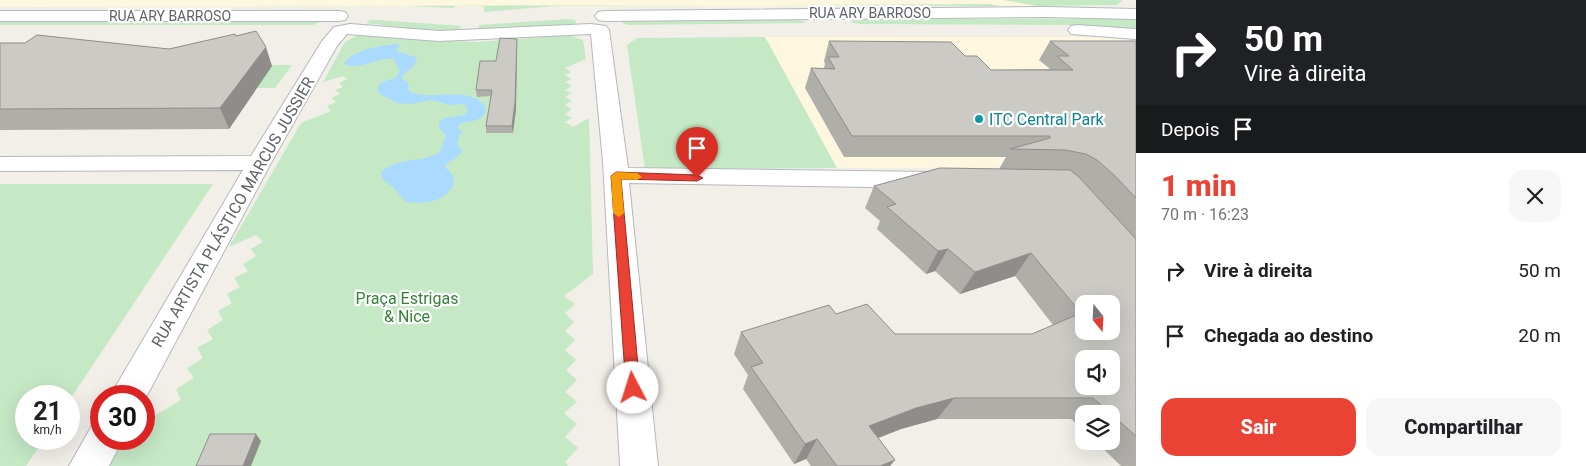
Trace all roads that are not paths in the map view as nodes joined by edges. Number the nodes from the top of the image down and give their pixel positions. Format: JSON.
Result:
{"nodes":[{"id":1,"x":1134,"y":13,"type":"edge"},
{"id":2,"x":818,"y":14,"type":"junction"},
{"id":3,"x":0,"y":16,"type":"edge"},
{"id":4,"x":342,"y":24,"type":"junction"},
{"id":5,"x":598,"y":24,"type":"junction"},
{"id":6,"x":828,"y":29,"type":"junction"},
{"id":7,"x":955,"y":30,"type":"dead end"},
{"id":8,"x":1061,"y":30,"type":"dead end"},
{"id":9,"x":0,"y":31,"type":"edge"},
{"id":10,"x":1136,"y":34,"type":"edge"},
{"id":11,"x":259,"y":163,"type":"junction"},
{"id":12,"x":0,"y":164,"type":"edge"},
{"id":13,"x":616,"y":176,"type":"junction"},
{"id":14,"x":962,"y":180,"type":"edge"},
{"id":15,"x":134,"y":385,"type":"edge"},
{"id":16,"x":97,"y":450,"type":"edge"},
{"id":17,"x":88,"y":466,"type":"edge"},
{"id":18,"x":639,"y":466,"type":"edge"}],
"edges":[{"from":1,"to":2,"type":"street","name":"RUA ARY BARROSO"},
{"from":2,"to":5,"type":"street","name":"RUA ARY BARROSO"},
{"from":2,"to":6,"type":"street"},
{"from":3,"to":4,"type":"street","name":"RUA ARY BARROSO"},
{"from":4,"to":5,"type":"street","name":"RUA ARY BARROSO"},
{"from":4,"to":5,"type":"street","name":"RUA ARY BARROSO"},
{"from":4,"to":9,"type":"street","name":"RUA ARY BARROSO"},
{"from":4,"to":11,"type":"street","name":"RUA ARTISTA PLÁSTICO MARCUS JUSSIER"},
{"from":5,"to":6,"type":"street","name":"RUA ARY BARROSO"},
{"from":5,"to":13,"type":"street"},
{"from":6,"to":7,"type":"street","name":"RUA ARY BARROSO"},
{"from":8,"to":10,"type":"street"},
{"from":11,"to":12,"type":"street"},
{"from":11,"to":15,"type":"street","name":"RUA ARTISTA PLÁSTICO MARCUS JUSSIER"},
{"from":13,"to":14,"type":"street"},
{"from":13,"to":18,"type":"street"},
{"from":16,"to":17,"type":"street"}]}
